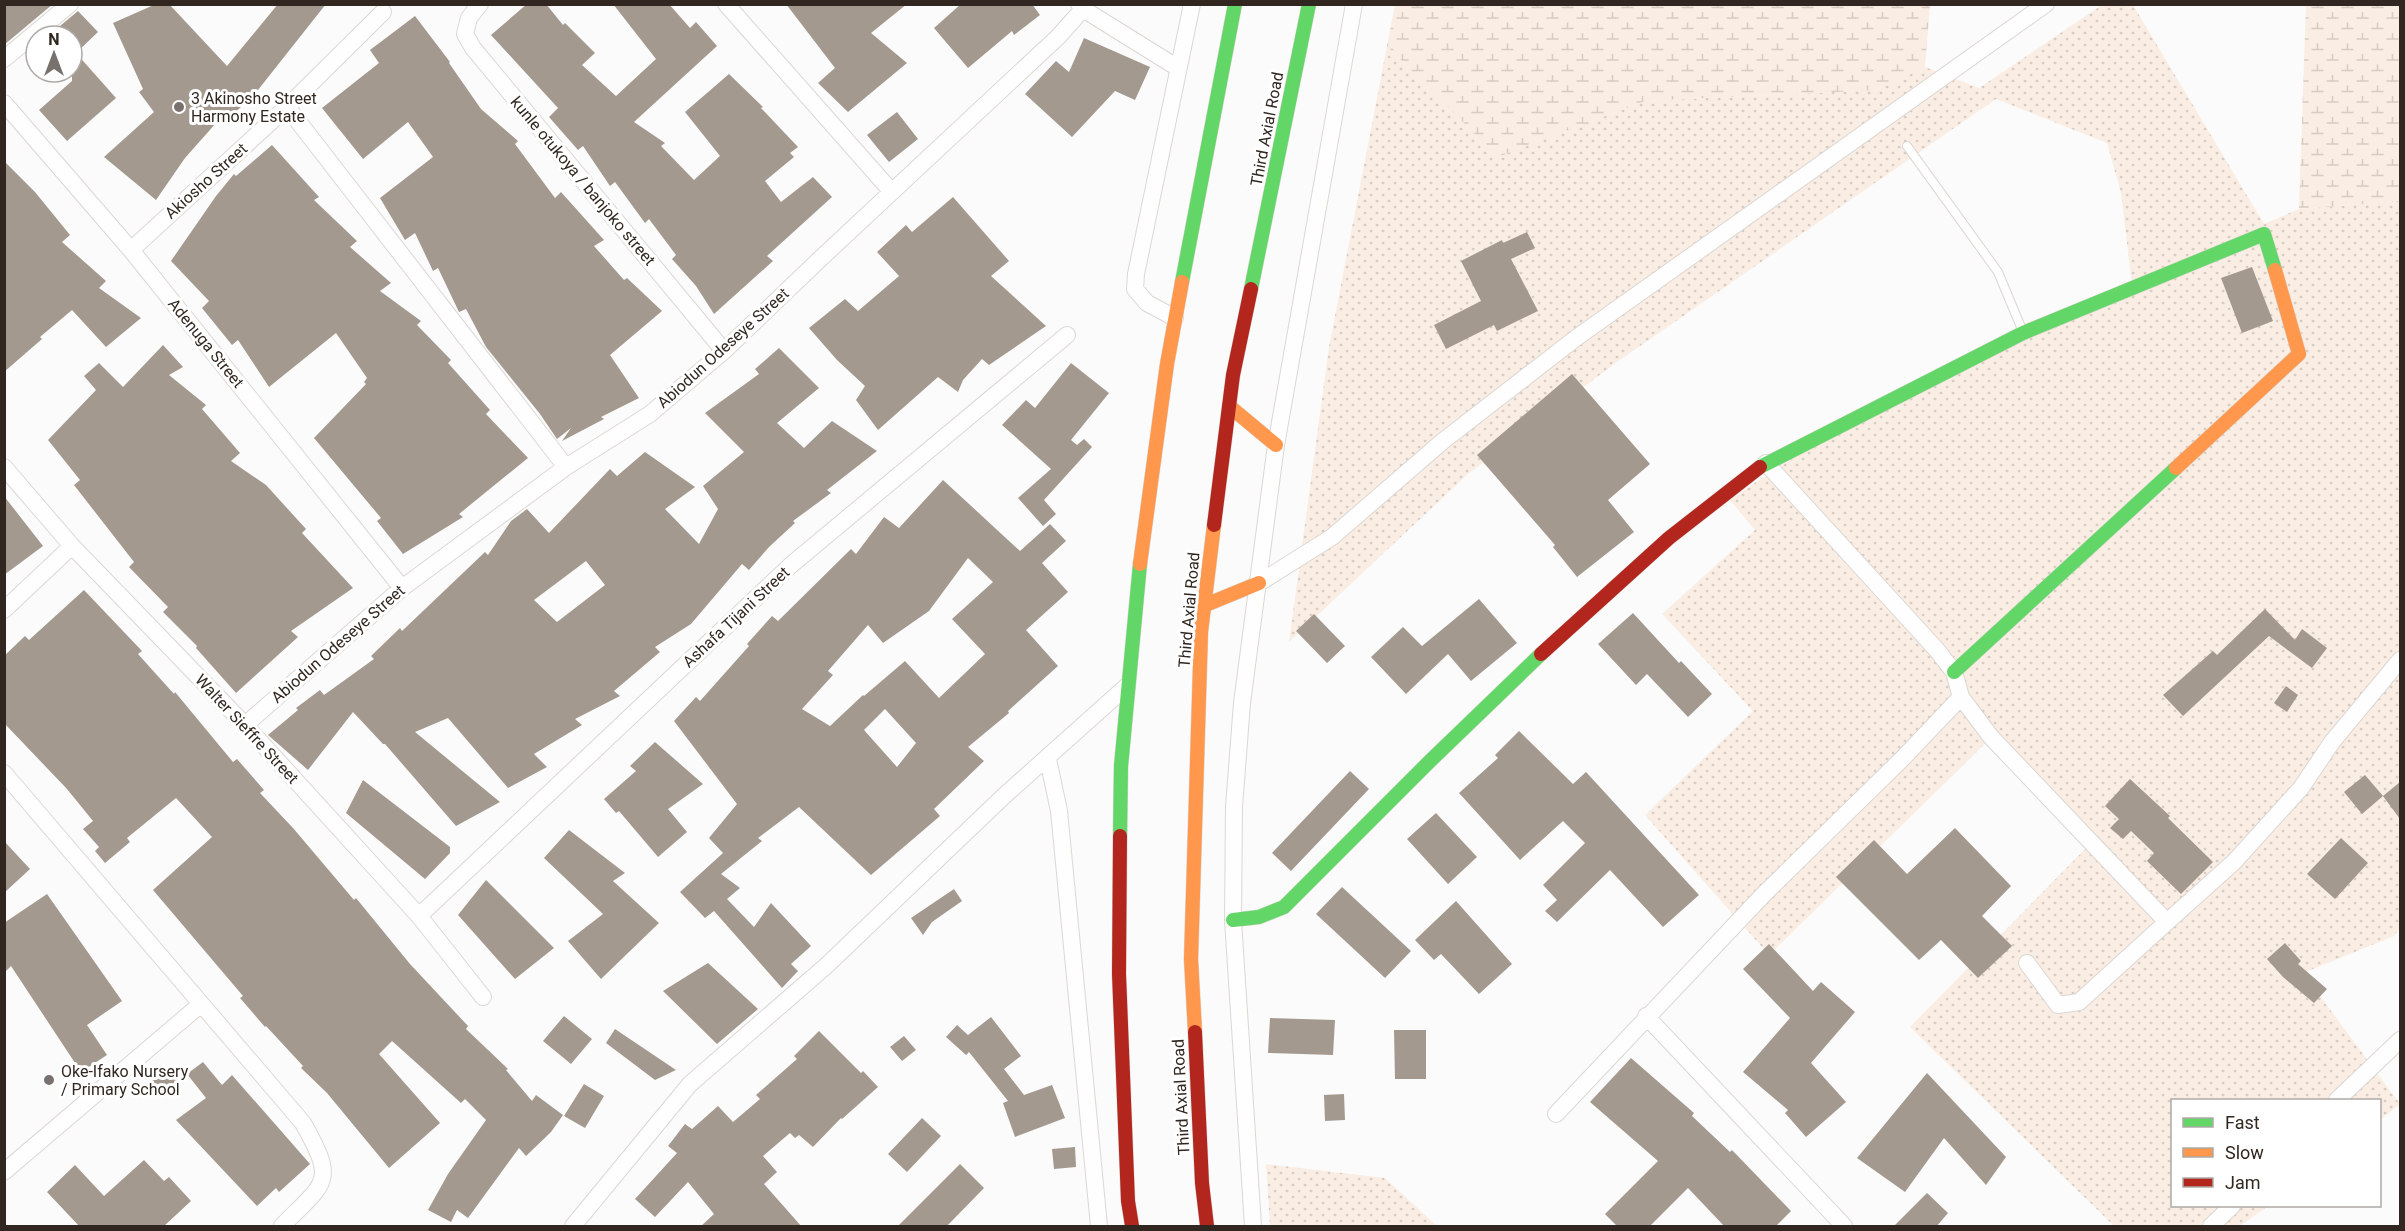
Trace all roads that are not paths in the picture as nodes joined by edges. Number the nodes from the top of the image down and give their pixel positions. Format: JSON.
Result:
{"nodes":[{"id":1,"x":70,"y":4,"type":"edge"},
{"id":2,"x":480,"y":4,"type":"edge"},
{"id":3,"x":726,"y":4,"type":"edge"},
{"id":4,"x":1192,"y":4,"type":"edge"},
{"id":5,"x":1235,"y":4,"type":"edge"},
{"id":6,"x":1309,"y":4,"type":"edge"},
{"id":7,"x":1354,"y":4,"type":"edge"},
{"id":8,"x":2046,"y":4,"type":"edge"},
{"id":9,"x":1081,"y":7,"type":"edge"},
{"id":10,"x":383,"y":12,"type":"dead end"},
{"id":11,"x":4,"y":58,"type":"edge"},
{"id":12,"x":1178,"y":68,"type":"junction"},
{"id":13,"x":4,"y":103,"type":"edge"},
{"id":14,"x":287,"y":107,"type":"junction"},
{"id":15,"x":1907,"y":146,"type":"dead end"},
{"id":16,"x":892,"y":192,"type":"junction"},
{"id":17,"x":131,"y":250,"type":"junction"},
{"id":18,"x":1175,"y":318,"type":"junction"},
{"id":19,"x":2023,"y":333,"type":"junction"},
{"id":20,"x":1067,"y":335,"type":"dead end"},
{"id":21,"x":724,"y":351,"type":"junction"},
{"id":22,"x":1229,"y":406,"type":"junction"},
{"id":23,"x":1276,"y":446,"type":"junction"},
{"id":24,"x":1766,"y":463,"type":"junction"},
{"id":25,"x":4,"y":467,"type":"edge"},
{"id":26,"x":566,"y":467,"type":"junction"},
{"id":27,"x":72,"y":546,"type":"junction"},
{"id":28,"x":1259,"y":584,"type":"junction"},
{"id":29,"x":402,"y":588,"type":"junction"},
{"id":30,"x":1203,"y":606,"type":"junction"},
{"id":31,"x":4,"y":610,"type":"edge"},
{"id":32,"x":2400,"y":660,"type":"edge"},
{"id":33,"x":1954,"y":672,"type":"junction"},
{"id":34,"x":1127,"y":686,"type":"junction"},
{"id":35,"x":1961,"y":698,"type":"junction"},
{"id":36,"x":245,"y":725,"type":"junction"},
{"id":37,"x":1048,"y":759,"type":"junction"},
{"id":38,"x":4,"y":773,"type":"edge"},
{"id":39,"x":419,"y":916,"type":"junction"},
{"id":40,"x":1233,"y":920,"type":"junction"},
{"id":41,"x":2167,"y":922,"type":"junction"},
{"id":42,"x":2027,"y":963,"type":"dead end"},
{"id":43,"x":483,"y":997,"type":"dead end"},
{"id":44,"x":201,"y":1004,"type":"junction"},
{"id":45,"x":1646,"y":1016,"type":"junction"},
{"id":46,"x":2400,"y":1040,"type":"edge"},
{"id":47,"x":2339,"y":1099,"type":"edge"},
{"id":48,"x":1556,"y":1114,"type":"dead end"},
{"id":49,"x":4,"y":1172,"type":"edge"},
{"id":50,"x":2231,"y":1207,"type":"edge"},
{"id":51,"x":282,"y":1227,"type":"edge"},
{"id":52,"x":573,"y":1227,"type":"edge"},
{"id":53,"x":1099,"y":1227,"type":"edge"},
{"id":54,"x":1132,"y":1227,"type":"edge"},
{"id":55,"x":1207,"y":1227,"type":"edge"},
{"id":56,"x":1253,"y":1227,"type":"edge"},
{"id":57,"x":1844,"y":1227,"type":"edge"},
{"id":58,"x":2211,"y":1227,"type":"edge"}],
"edges":[{"from":1,"to":11,"type":"street"},
{"from":2,"to":21,"type":"street","name":"kunle otukoya / banjoko street"},
{"from":3,"to":16,"type":"street"},
{"from":4,"to":12,"type":"street"},
{"from":5,"to":18,"type":"main road"},
{"from":6,"to":22,"type":"main road","name":"Third Axial Road"},
{"from":7,"to":23,"type":"street"},
{"from":8,"to":28,"type":"street"},
{"from":9,"to":12,"type":"street"},
{"from":9,"to":16,"type":"street","name":"Abiodun Odeseye Street"},
{"from":10,"to":14,"type":"street","name":"Akiosho Street"},
{"from":12,"to":18,"type":"street"},
{"from":13,"to":17,"type":"street","name":"Adenuga Street"},
{"from":14,"to":17,"type":"street","name":"Akiosho Street"},
{"from":14,"to":26,"type":"street"},
{"from":15,"to":19,"type":"lane"},
{"from":16,"to":21,"type":"street","name":"Abiodun Odeseye Street"},
{"from":17,"to":29,"type":"street","name":"Adenuga Street"},
{"from":18,"to":34,"type":"main road"},
{"from":19,"to":24,"type":"main road"},
{"from":19,"to":33,"type":"main road"},
{"from":20,"to":39,"type":"street","name":"Ashafa Tijani Street"},
{"from":21,"to":26,"type":"street","name":"Abiodun Odeseye Street"},
{"from":22,"to":23,"type":"main road"},
{"from":22,"to":30,"type":"main road","name":"Third Axial Road"},
{"from":23,"to":28,"type":"street"},
{"from":24,"to":33,"type":"street"},
{"from":24,"to":40,"type":"main road"},
{"from":25,"to":27,"type":"street","name":"Walter Sieffre Street"},
{"from":26,"to":29,"type":"street","name":"Abiodun Odeseye Street"},
{"from":27,"to":31,"type":"street"},
{"from":27,"to":36,"type":"street","name":"Walter Sieffre Street"},
{"from":28,"to":30,"type":"main road"},
{"from":28,"to":40,"type":"street"},
{"from":29,"to":36,"type":"street","name":"Abiodun Odeseye Street"},
{"from":30,"to":55,"type":"main road","name":"Third Axial Road"},
{"from":32,"to":41,"type":"street"},
{"from":33,"to":35,"type":"street"},
{"from":34,"to":37,"type":"street"},
{"from":34,"to":54,"type":"main road"},
{"from":35,"to":41,"type":"street"},
{"from":35,"to":45,"type":"street"},
{"from":36,"to":39,"type":"street","name":"Walter Sieffre Street"},
{"from":37,"to":52,"type":"street"},
{"from":37,"to":53,"type":"street"},
{"from":38,"to":44,"type":"street"},
{"from":39,"to":43,"type":"street","name":"Walter Sieffre Street"},
{"from":40,"to":56,"type":"street"},
{"from":41,"to":42,"type":"street"},
{"from":44,"to":49,"type":"street"},
{"from":44,"to":51,"type":"street"},
{"from":45,"to":48,"type":"street"},
{"from":45,"to":57,"type":"street"},
{"from":46,"to":47,"type":"street"},
{"from":50,"to":58,"type":"street"}]}
